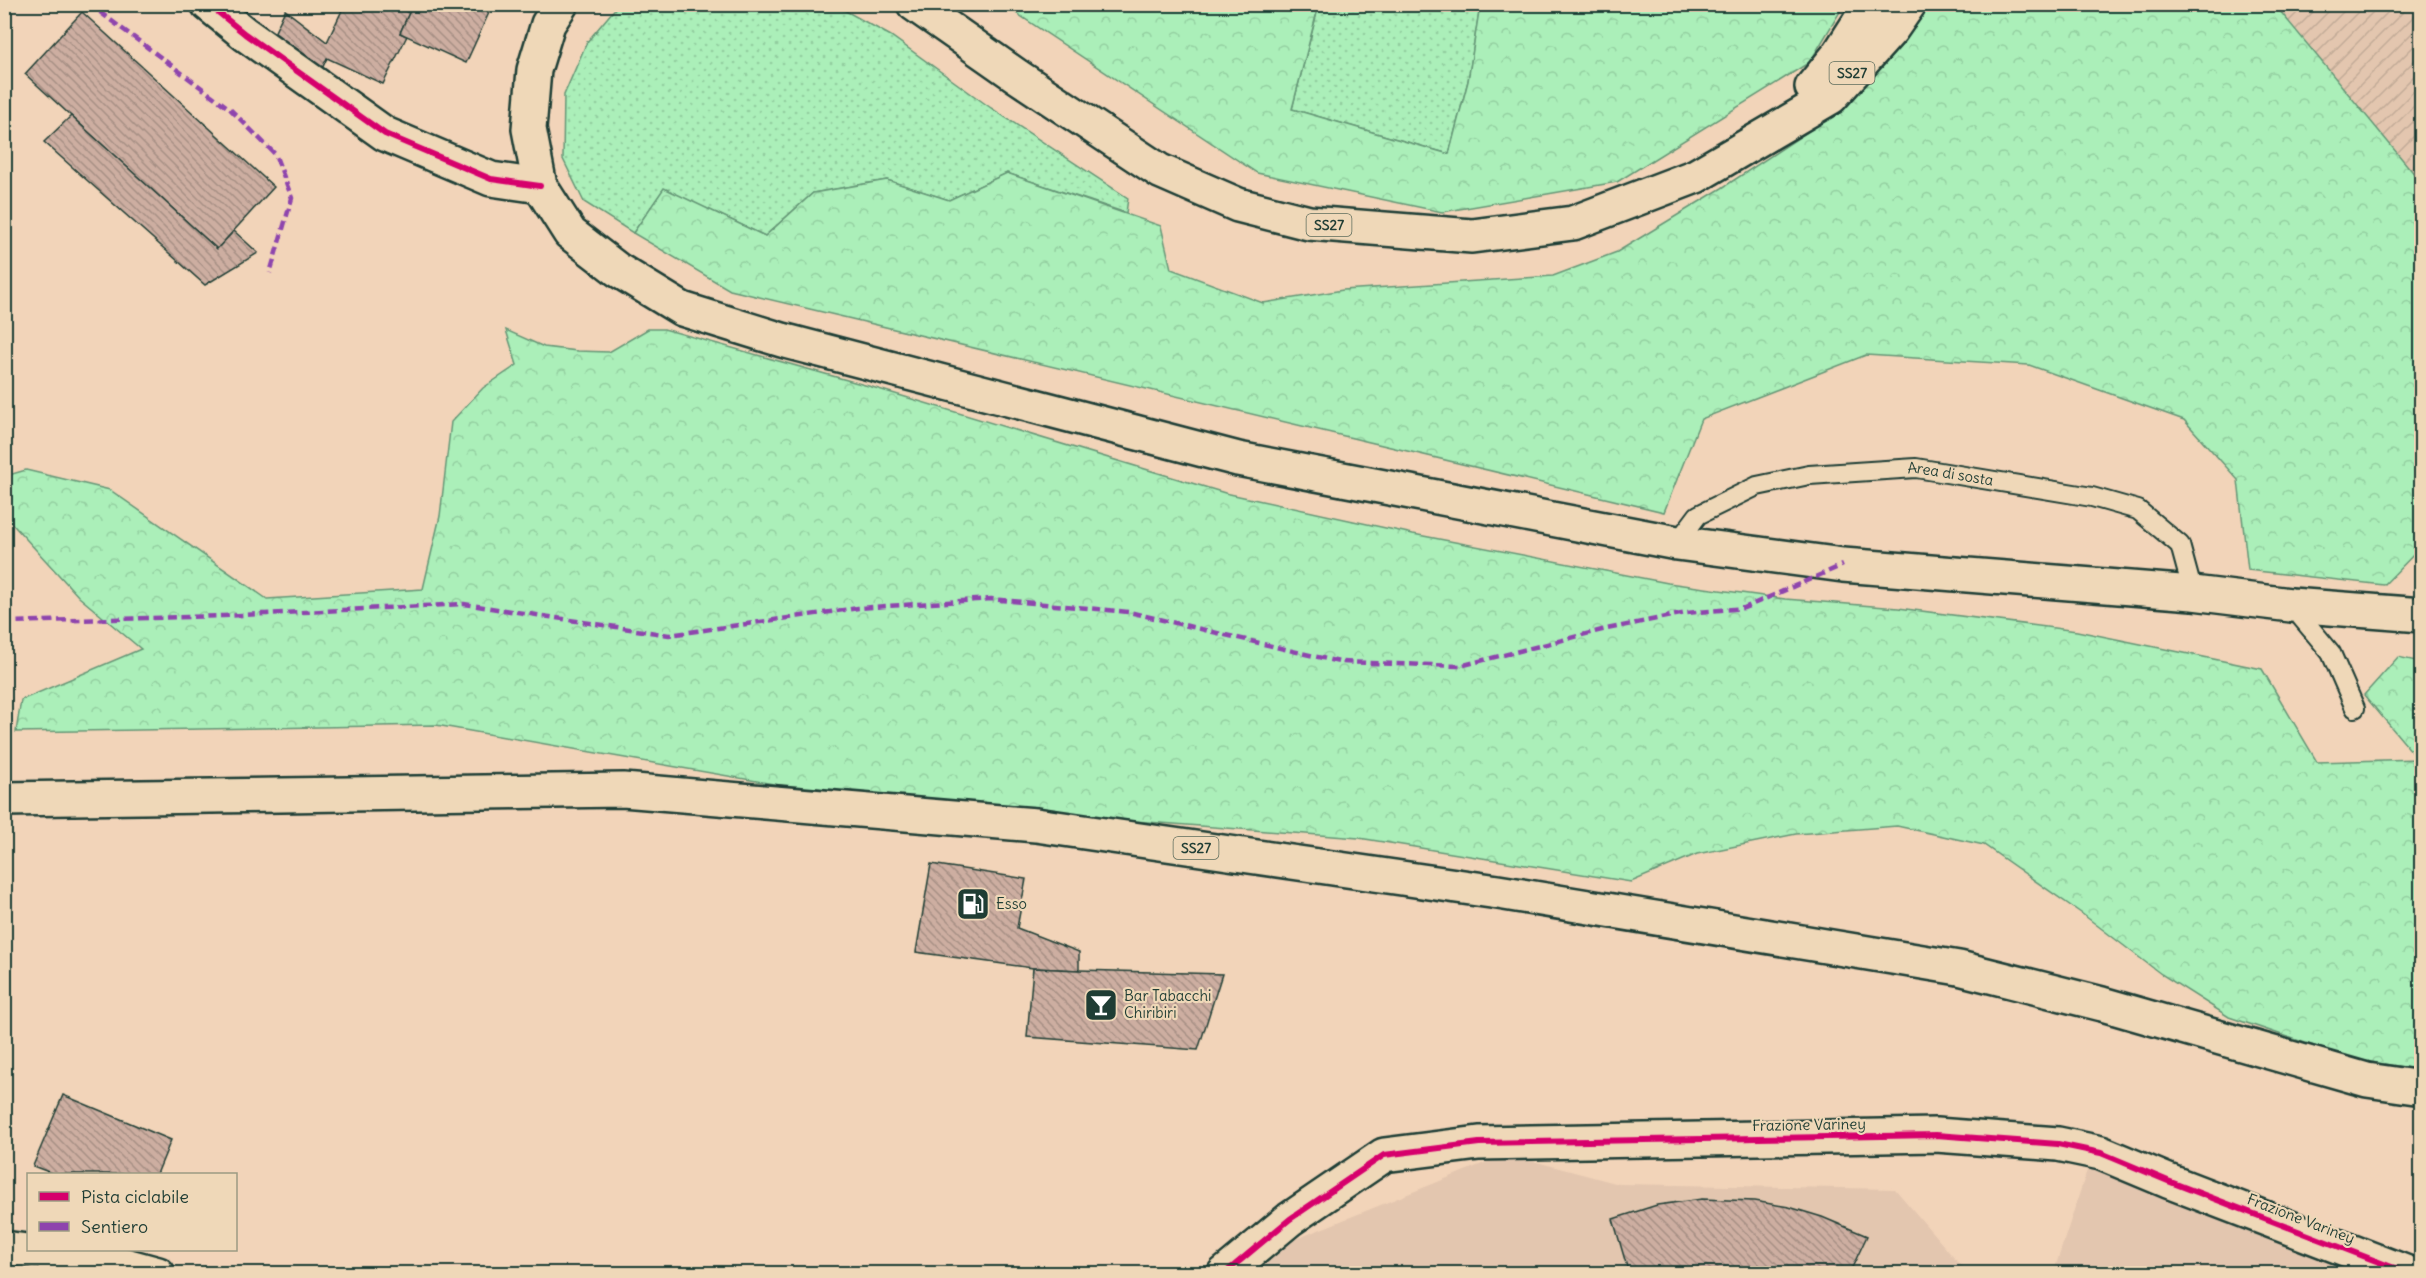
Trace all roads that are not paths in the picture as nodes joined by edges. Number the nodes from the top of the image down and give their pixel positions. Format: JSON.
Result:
{"nodes":[{"id":1,"x":208,"y":4,"type":"edge"},
{"id":2,"x":561,"y":4,"type":"edge"},
{"id":3,"x":914,"y":4,"type":"edge"},
{"id":4,"x":1871,"y":4,"type":"edge"},
{"id":5,"x":1909,"y":4,"type":"edge"},
{"id":6,"x":1780,"y":126,"type":"junction"},
{"id":7,"x":540,"y":186,"type":"junction"},
{"id":8,"x":1677,"y":543,"type":"junction"},
{"id":9,"x":2193,"y":593,"type":"junction"},
{"id":10,"x":2291,"y":606,"type":"junction"},
{"id":11,"x":2421,"y":615,"type":"edge"},
{"id":12,"x":2355,"y":708,"type":"dead end"},
{"id":13,"x":4,"y":800,"type":"edge"},
{"id":14,"x":2421,"y":1088,"type":"edge"},
{"id":15,"x":4,"y":1248,"type":"edge"},
{"id":16,"x":27,"y":1251,"type":"edge"},
{"id":17,"x":28,"y":1251,"type":"edge"},
{"id":18,"x":158,"y":1274,"type":"edge"},
{"id":19,"x":1224,"y":1274,"type":"edge"},
{"id":20,"x":2410,"y":1274,"type":"edge"}],
"edges":[{"from":1,"to":7,"type":"main road"},
{"from":2,"to":7,"type":"main road"},
{"from":3,"to":6,"type":"main road","number":"SS27"},
{"from":4,"to":6,"type":"main road"},
{"from":5,"to":6,"type":"main road","number":"SS27"},
{"from":7,"to":8,"type":"main road"},
{"from":8,"to":9,"type":"main road"},
{"from":8,"to":9,"type":"lane","name":"Area di sosta"},
{"from":9,"to":10,"type":"main road"},
{"from":10,"to":11,"type":"main road"},
{"from":10,"to":12,"type":"lane"},
{"from":13,"to":14,"type":"main road","number":"SS27"},
{"from":15,"to":16,"type":"main road"},
{"from":17,"to":18,"type":"main road"},
{"from":19,"to":20,"type":"main road","name":"Frazione Variney"}]}
